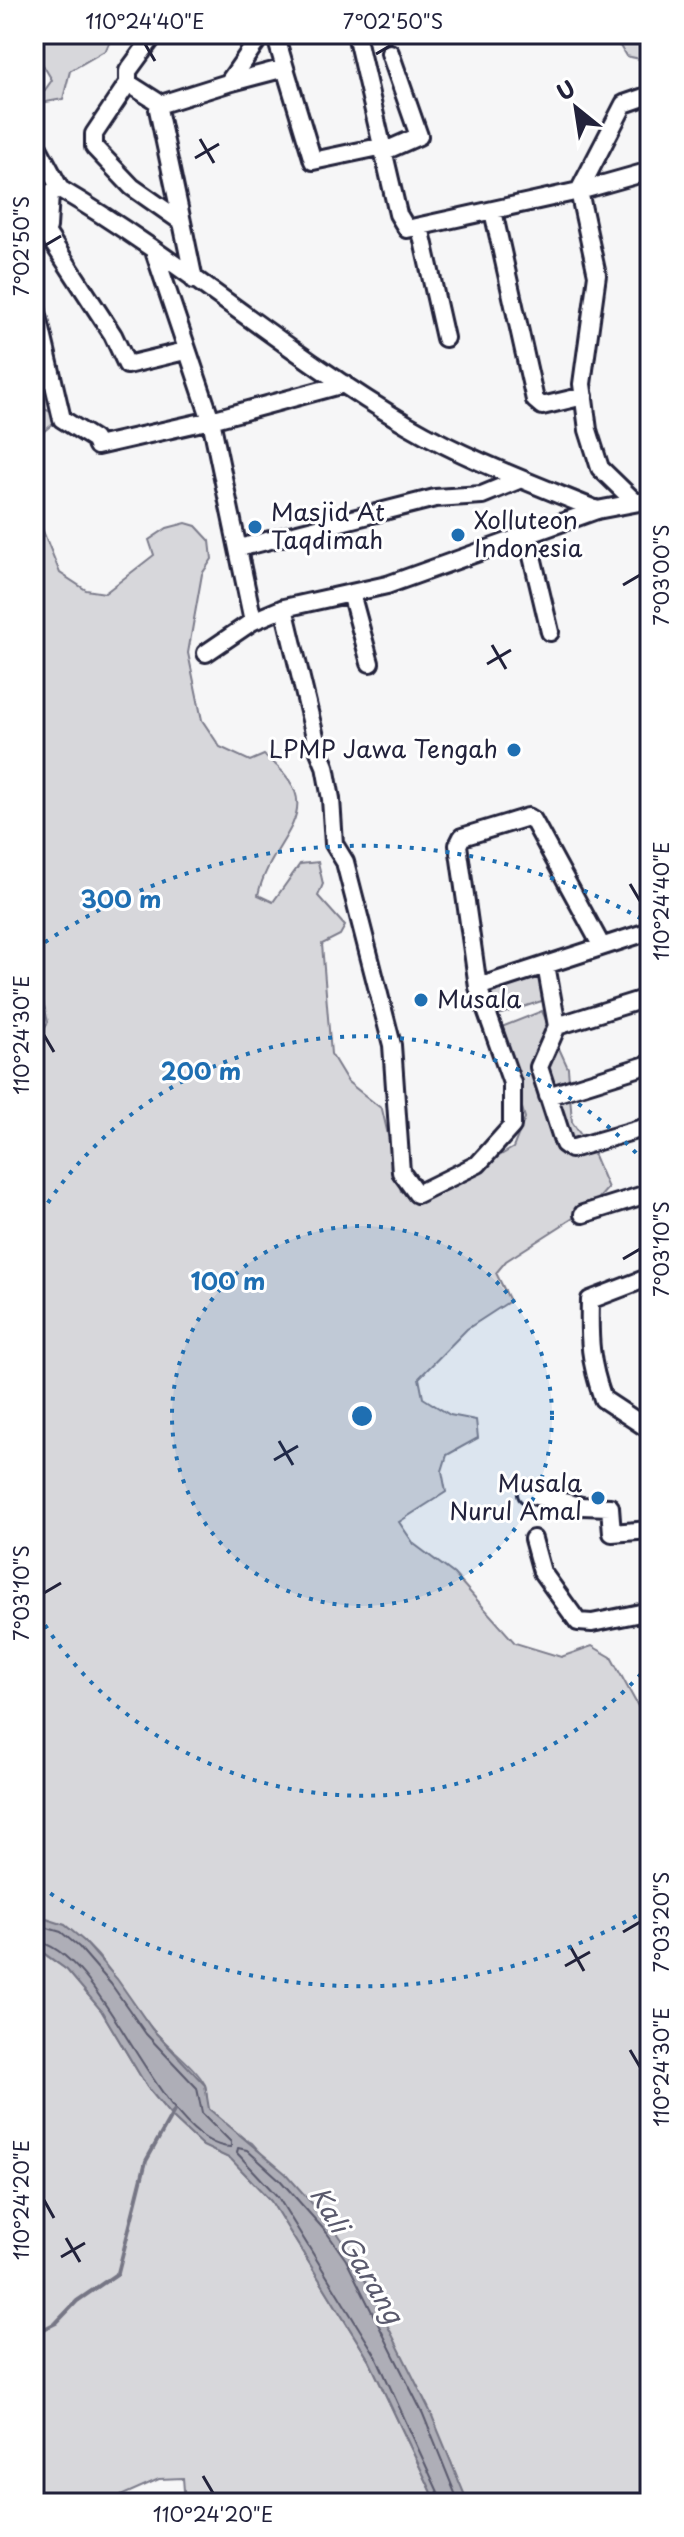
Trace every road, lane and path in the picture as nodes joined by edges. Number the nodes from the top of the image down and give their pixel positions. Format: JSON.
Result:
{"nodes":[{"id":1,"x":155,"y":34,"type":"edge"},
{"id":2,"x":262,"y":34,"type":"edge"},
{"id":3,"x":275,"y":34,"type":"edge"},
{"id":4,"x":356,"y":34,"type":"edge"},
{"id":5,"x":390,"y":53,"type":"dead end"},
{"id":6,"x":285,"y":68,"type":"junction"},
{"id":7,"x":128,"y":83,"type":"junction"},
{"id":8,"x":228,"y":83,"type":"junction"},
{"id":9,"x":650,"y":95,"type":"edge"},
{"id":10,"x":161,"y":104,"type":"junction"},
{"id":11,"x":34,"y":140,"type":"edge"},
{"id":12,"x":385,"y":148,"type":"junction"},
{"id":13,"x":650,"y":171,"type":"edge"},
{"id":14,"x":60,"y":189,"type":"junction"},
{"id":15,"x":579,"y":191,"type":"junction"},
{"id":16,"x":493,"y":211,"type":"junction"},
{"id":17,"x":182,"y":222,"type":"junction"},
{"id":18,"x":420,"y":227,"type":"junction"},
{"id":19,"x":40,"y":238,"type":"edge"},
{"id":20,"x":154,"y":251,"type":"junction"},
{"id":21,"x":194,"y":280,"type":"junction"},
{"id":22,"x":34,"y":299,"type":"edge"},
{"id":23,"x":445,"y":338,"type":"dead end"},
{"id":24,"x":185,"y":351,"type":"junction"},
{"id":25,"x":344,"y":384,"type":"junction"},
{"id":26,"x":584,"y":396,"type":"junction"},
{"id":27,"x":211,"y":420,"type":"junction"},
{"id":28,"x":521,"y":479,"type":"junction"},
{"id":29,"x":642,"y":501,"type":"edge"},
{"id":30,"x":597,"y":510,"type":"junction"},
{"id":31,"x":527,"y":535,"type":"junction"},
{"id":32,"x":239,"y":548,"type":"junction"},
{"id":33,"x":351,"y":593,"type":"junction"},
{"id":34,"x":284,"y":608,"type":"junction"},
{"id":35,"x":253,"y":621,"type":"junction"},
{"id":36,"x":550,"y":632,"type":"dead end"},
{"id":37,"x":206,"y":653,"type":"dead end"},
{"id":38,"x":370,"y":663,"type":"dead end"},
{"id":39,"x":650,"y":931,"type":"edge"},
{"id":40,"x":601,"y":945,"type":"junction"},
{"id":41,"x":546,"y":965,"type":"junction"},
{"id":42,"x":478,"y":987,"type":"junction"},
{"id":43,"x":650,"y":997,"type":"edge"},
{"id":44,"x":557,"y":1026,"type":"junction"},
{"id":45,"x":650,"y":1064,"type":"edge"},
{"id":46,"x":548,"y":1096,"type":"junction"},
{"id":47,"x":650,"y":1126,"type":"edge"},
{"id":48,"x":650,"y":1193,"type":"edge"},
{"id":49,"x":583,"y":1214,"type":"dead end"},
{"id":50,"x":650,"y":1277,"type":"edge"},
{"id":51,"x":650,"y":1430,"type":"edge"},
{"id":52,"x":527,"y":1494,"type":"dead end"},
{"id":53,"x":650,"y":1530,"type":"edge"},
{"id":54,"x":533,"y":1539,"type":"dead end"},
{"id":55,"x":650,"y":1611,"type":"edge"}],
"edges":[{"from":1,"to":7,"type":"street"},
{"from":2,"to":8,"type":"street"},
{"from":3,"to":6,"type":"street"},
{"from":4,"to":12,"type":"street"},
{"from":5,"to":12,"type":"street"},
{"from":6,"to":8,"type":"street"},
{"from":6,"to":12,"type":"street"},
{"from":7,"to":10,"type":"street"},
{"from":7,"to":17,"type":"street"},
{"from":8,"to":10,"type":"street"},
{"from":9,"to":15,"type":"street"},
{"from":10,"to":17,"type":"street"},
{"from":11,"to":14,"type":"street"},
{"from":12,"to":18,"type":"street"},
{"from":13,"to":15,"type":"street"},
{"from":14,"to":19,"type":"street"},
{"from":14,"to":20,"type":"street"},
{"from":15,"to":16,"type":"street"},
{"from":15,"to":26,"type":"street"},
{"from":16,"to":18,"type":"street"},
{"from":16,"to":26,"type":"street"},
{"from":17,"to":21,"type":"street"},
{"from":18,"to":23,"type":"street"},
{"from":19,"to":24,"type":"street"},
{"from":20,"to":21,"type":"street"},
{"from":20,"to":24,"type":"street"},
{"from":21,"to":25,"type":"street"},
{"from":22,"to":27,"type":"street"},
{"from":24,"to":27,"type":"street"},
{"from":25,"to":27,"type":"street"},
{"from":25,"to":28,"type":"street"},
{"from":26,"to":29,"type":"street"},
{"from":27,"to":32,"type":"street"},
{"from":28,"to":30,"type":"street"},
{"from":28,"to":32,"type":"street"},
{"from":29,"to":30,"type":"street"},
{"from":30,"to":31,"type":"street"},
{"from":31,"to":33,"type":"street"},
{"from":31,"to":36,"type":"street"},
{"from":32,"to":35,"type":"street"},
{"from":33,"to":34,"type":"street"},
{"from":33,"to":38,"type":"street"},
{"from":34,"to":35,"type":"street"},
{"from":34,"to":42,"type":"street"},
{"from":35,"to":37,"type":"street"},
{"from":39,"to":40,"type":"street"},
{"from":40,"to":41,"type":"street"},
{"from":40,"to":42,"type":"street"},
{"from":41,"to":42,"type":"street"},
{"from":41,"to":44,"type":"street"},
{"from":43,"to":44,"type":"street"},
{"from":44,"to":46,"type":"street"},
{"from":45,"to":46,"type":"street"},
{"from":46,"to":47,"type":"street"},
{"from":48,"to":49,"type":"street"},
{"from":50,"to":51,"type":"street"},
{"from":52,"to":53,"type":"street"},
{"from":54,"to":55,"type":"street"}]}
